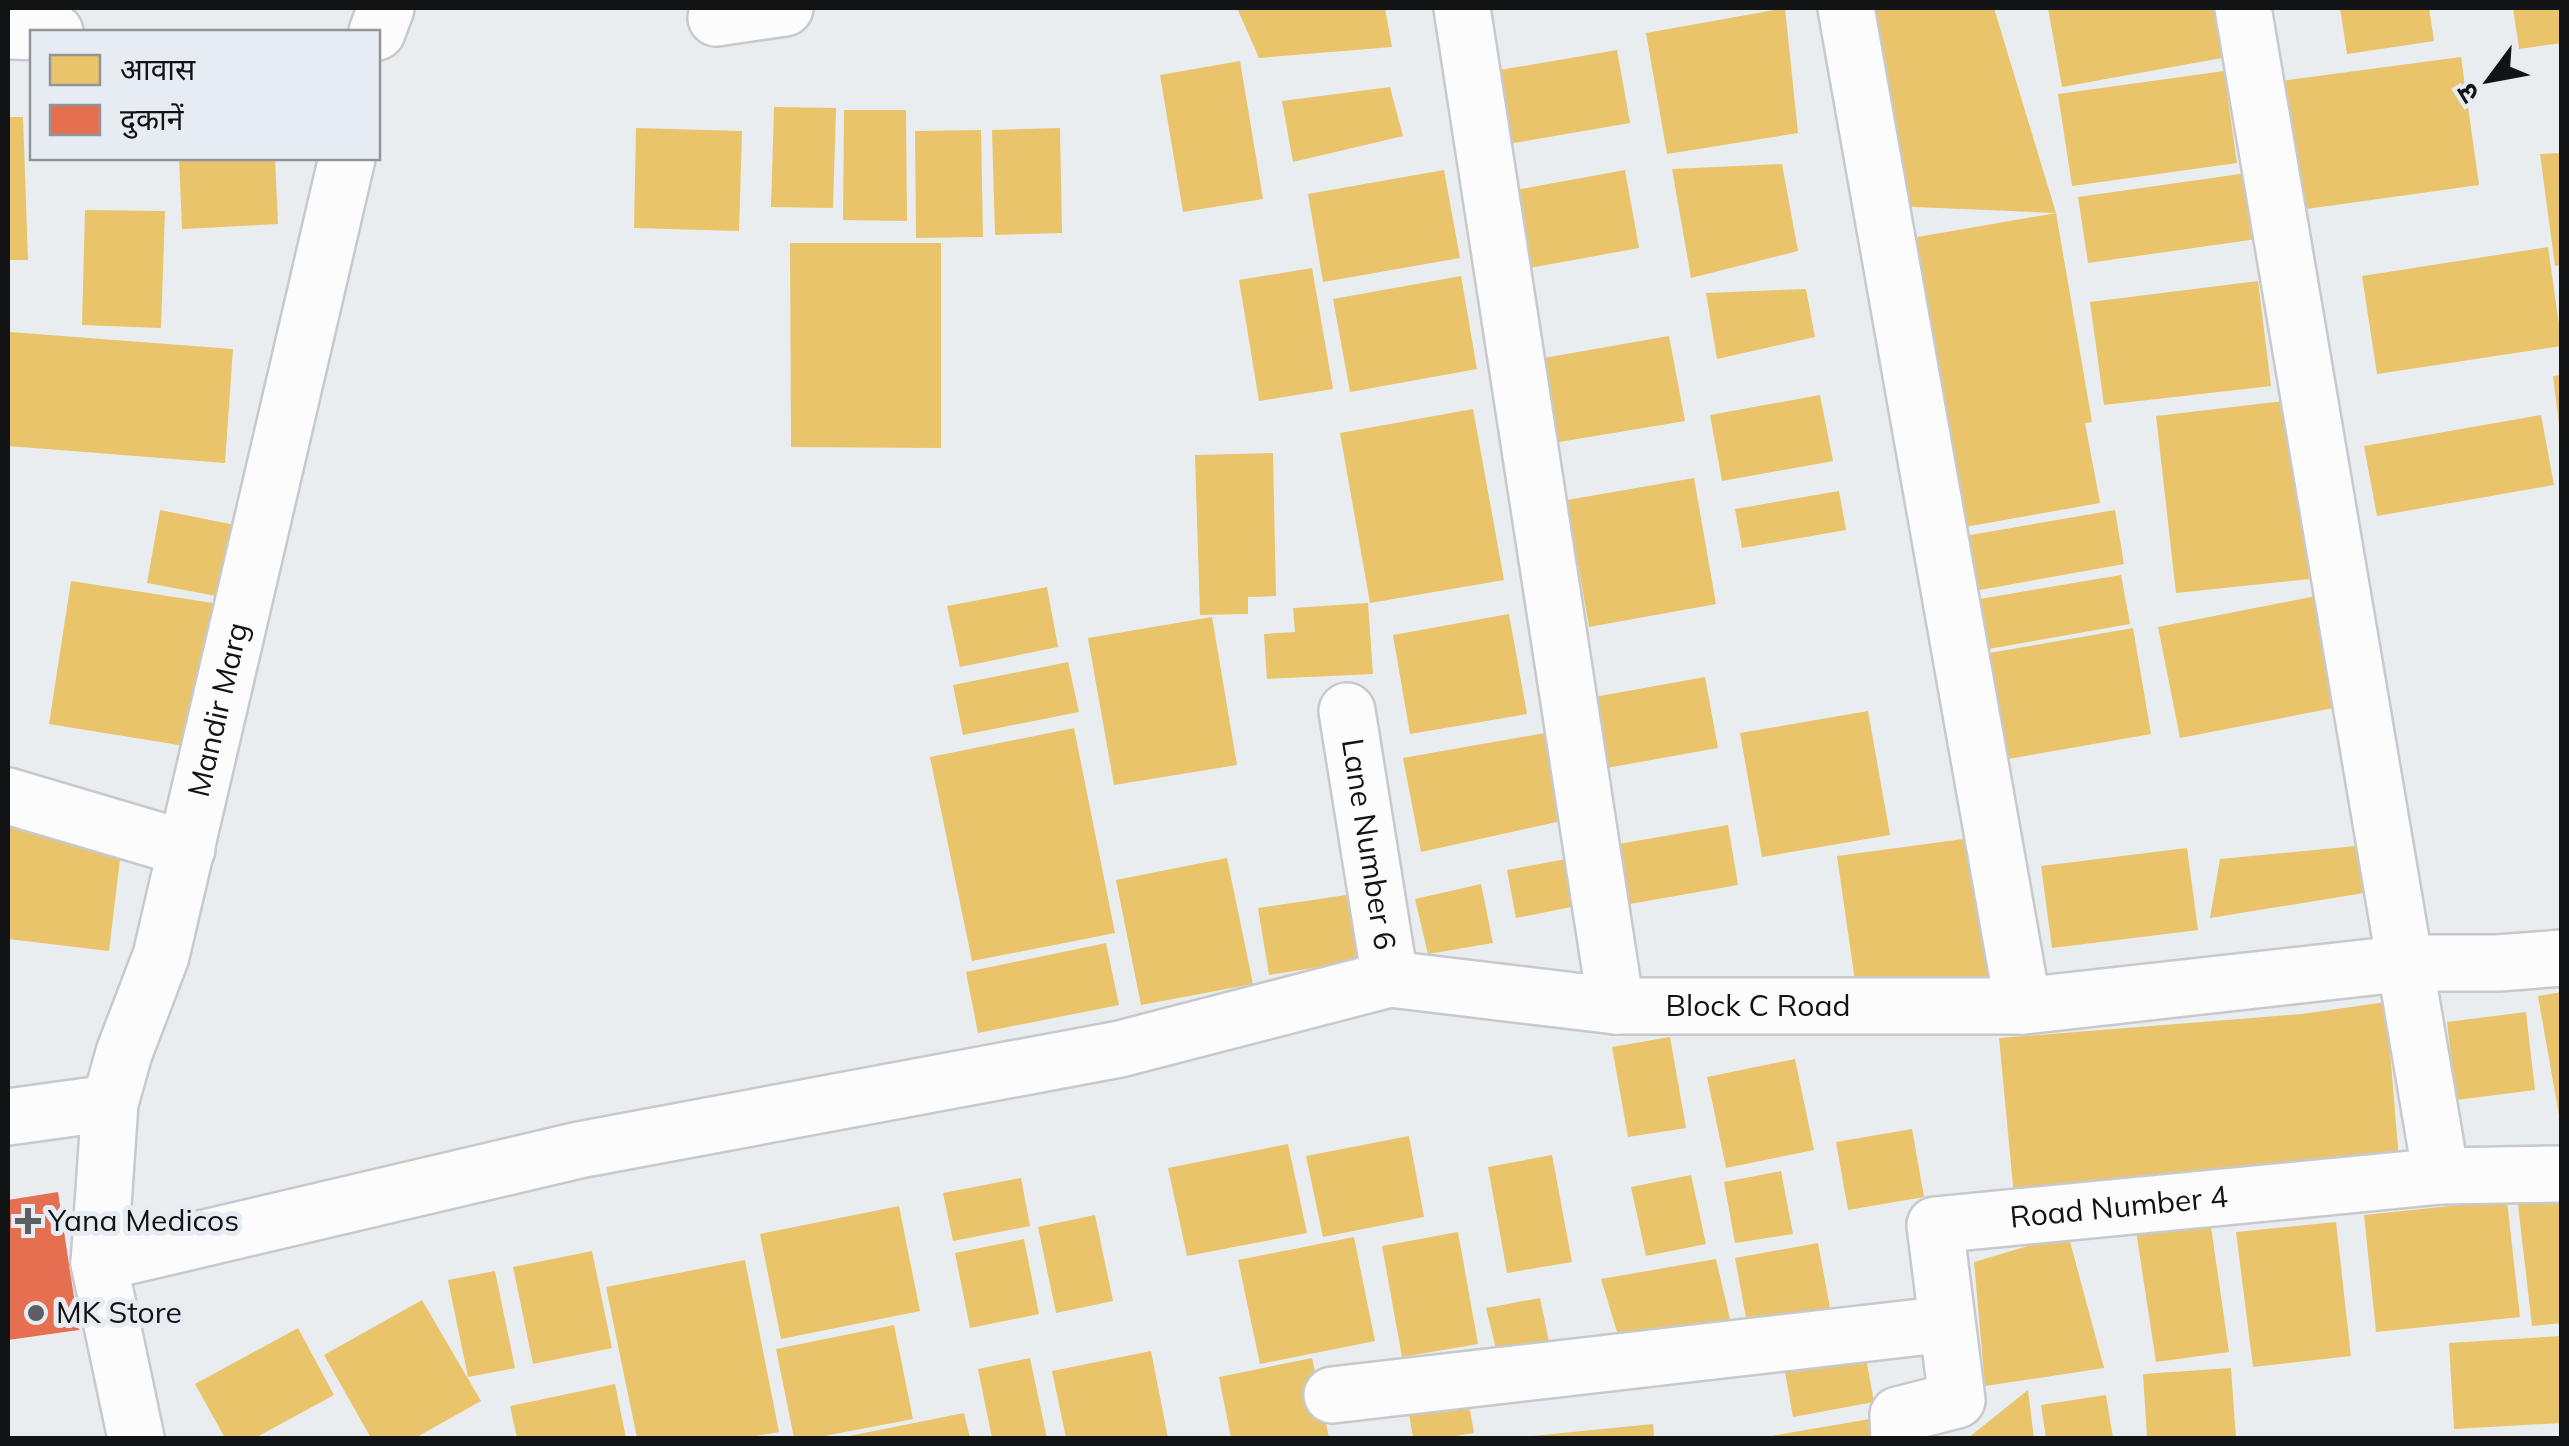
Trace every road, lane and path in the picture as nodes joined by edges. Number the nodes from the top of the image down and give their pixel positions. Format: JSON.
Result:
{"nodes":[{"id":1,"x":785,"y":8,"type":"edge"},
{"id":2,"x":1462,"y":8,"type":"edge"},
{"id":3,"x":1846,"y":8,"type":"edge"},
{"id":4,"x":2244,"y":8,"type":"edge"},
{"id":5,"x":716,"y":18,"type":"dead end"},
{"id":6,"x":347,"y":160,"type":"edge"},
{"id":7,"x":1347,"y":711,"type":"dead end"},
{"id":8,"x":8,"y":796,"type":"edge"},
{"id":9,"x":187,"y":849,"type":"junction"},
{"id":10,"x":2562,"y":958,"type":"edge"},
{"id":11,"x":2408,"y":964,"type":"junction"},
{"id":12,"x":1390,"y":980,"type":"junction"},
{"id":13,"x":1616,"y":1006,"type":"junction"},
{"id":14,"x":2023,"y":1006,"type":"junction"},
{"id":15,"x":110,"y":1103,"type":"junction"},
{"id":16,"x":8,"y":1117,"type":"edge"},
{"id":17,"x":2562,"y":1174,"type":"edge"},
{"id":18,"x":2441,"y":1176,"type":"junction"},
{"id":19,"x":100,"y":1263,"type":"junction"},
{"id":20,"x":1947,"y":1324,"type":"junction"},
{"id":21,"x":1332,"y":1395,"type":"dead end"},
{"id":22,"x":136,"y":1438,"type":"edge"},
{"id":23,"x":1899,"y":1438,"type":"edge"}],
"edges":[{"from":1,"to":5,"type":"street"},
{"from":2,"to":13,"type":"street"},
{"from":3,"to":14,"type":"street"},
{"from":4,"to":11,"type":"street"},
{"from":6,"to":9,"type":"street","name":"Mandir Marg"},
{"from":7,"to":12,"type":"street","name":"Lane Number 6"},
{"from":8,"to":9,"type":"street"},
{"from":9,"to":15,"type":"street","name":"Mandir Marg"},
{"from":10,"to":11,"type":"street","name":"Block C Road"},
{"from":11,"to":14,"type":"street","name":"Block C Road"},
{"from":11,"to":18,"type":"street"},
{"from":12,"to":13,"type":"street","name":"Block C Road"},
{"from":12,"to":19,"type":"street","name":"Block C Road"},
{"from":13,"to":14,"type":"street","name":"Block C Road"},
{"from":15,"to":16,"type":"street"},
{"from":15,"to":19,"type":"street","name":"Mandir Marg"},
{"from":17,"to":18,"type":"street","name":"Road Number 4"},
{"from":18,"to":20,"type":"street","name":"Road Number 4"},
{"from":19,"to":22,"type":"street","name":"Mandir Marg"},
{"from":20,"to":21,"type":"street"},
{"from":20,"to":23,"type":"street","name":"Road Number 4"}]}
